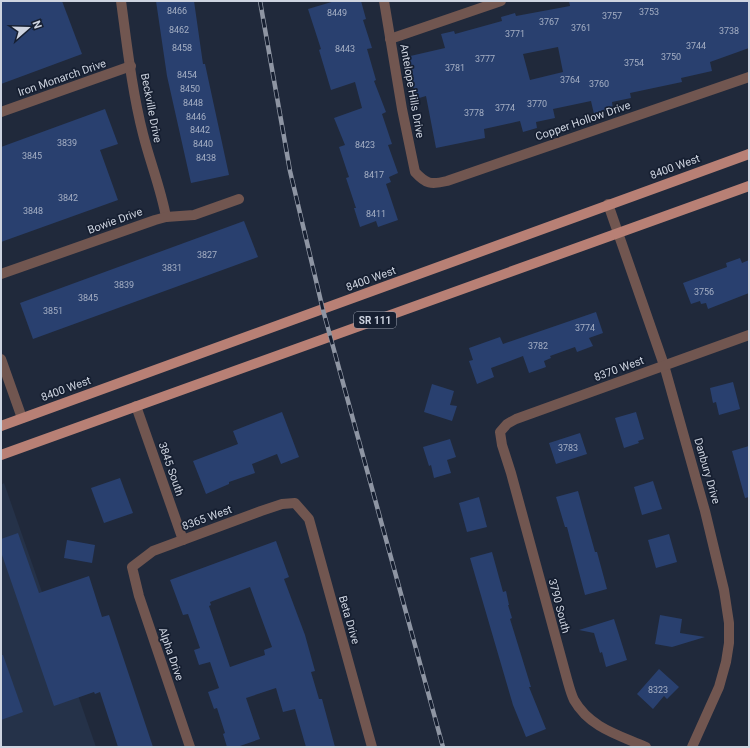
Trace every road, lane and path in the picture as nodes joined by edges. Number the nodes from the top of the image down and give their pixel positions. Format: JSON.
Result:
{"nodes":[{"id":1,"x":121,"y":1,"type":"edge"},
{"id":2,"x":384,"y":1,"type":"edge"},
{"id":3,"x":501,"y":1,"type":"edge"},
{"id":4,"x":390,"y":39,"type":"junction"},
{"id":5,"x":131,"y":66,"type":"junction"},
{"id":6,"x":749,"y":77,"type":"edge"},
{"id":7,"x":1,"y":112,"type":"edge"},
{"id":8,"x":749,"y":154,"type":"edge"},
{"id":9,"x":424,"y":180,"type":"joint"},
{"id":10,"x":749,"y":186,"type":"edge"},
{"id":11,"x":239,"y":199,"type":"dead end"},
{"id":12,"x":608,"y":204,"type":"junction"},
{"id":13,"x":166,"y":217,"type":"junction"},
{"id":14,"x":618,"y":232,"type":"junction"},
{"id":15,"x":1,"y":274,"type":"edge"},
{"id":16,"x":749,"y":334,"type":"edge"},
{"id":17,"x":1,"y":359,"type":"edge"},
{"id":18,"x":664,"y":365,"type":"junction"},
{"id":19,"x":136,"y":406,"type":"junction"},
{"id":20,"x":22,"y":418,"type":"junction"},
{"id":21,"x":1,"y":426,"type":"edge"},
{"id":22,"x":500,"y":432,"type":"joint"},
{"id":23,"x":1,"y":456,"type":"edge"},
{"id":24,"x":296,"y":503,"type":"joint"},
{"id":25,"x":183,"y":540,"type":"junction"},
{"id":26,"x":132,"y":567,"type":"joint"},
{"id":27,"x":190,"y":747,"type":"edge"},
{"id":28,"x":372,"y":747,"type":"edge"},
{"id":29,"x":646,"y":747,"type":"edge"},
{"id":30,"x":692,"y":747,"type":"edge"}],
"edges":[{"from":1,"to":5,"type":"street","name":"Beckville Drive"},
{"from":2,"to":4,"type":"street","name":"Antelope Hills Drive"},
{"from":3,"to":4,"type":"street"},
{"from":4,"to":9,"type":"street","name":"Antelope Hills Drive"},
{"from":5,"to":7,"type":"street","name":"Iron Monarch Drive"},
{"from":5,"to":13,"type":"street","name":"Beckville Drive"},
{"from":6,"to":9,"type":"street","name":"Copper Hollow Drive"},
{"from":8,"to":12,"type":"main road","name":"8400 West","number":"SR 111"},
{"from":10,"to":14,"type":"main road","number":"SR 111"},
{"from":11,"to":13,"type":"street","name":"Bowie Drive"},
{"from":12,"to":14,"type":"street","name":"Danbury Drive"},
{"from":12,"to":20,"type":"main road","name":"8400 West","number":"SR 111"},
{"from":13,"to":15,"type":"street","name":"Bowie Drive"},
{"from":14,"to":18,"type":"street","name":"Danbury Drive"},
{"from":14,"to":19,"type":"main road","number":"SR 111"},
{"from":16,"to":18,"type":"street","name":"8370 West"},
{"from":17,"to":20,"type":"street"},
{"from":18,"to":22,"type":"street","name":"8370 West"},
{"from":18,"to":30,"type":"street","name":"Danbury Drive"},
{"from":19,"to":23,"type":"main road","number":"SR 111"},
{"from":19,"to":25,"type":"street","name":"3845 South"},
{"from":20,"to":21,"type":"main road","name":"8400 West","number":"SR 111"},
{"from":22,"to":29,"type":"street","name":"3790 South"},
{"from":24,"to":25,"type":"street","name":"8365 West"},
{"from":24,"to":28,"type":"street","name":"Beta Drive"},
{"from":25,"to":26,"type":"street","name":"8365 West"},
{"from":26,"to":27,"type":"street","name":"Alpha Drive"}]}
